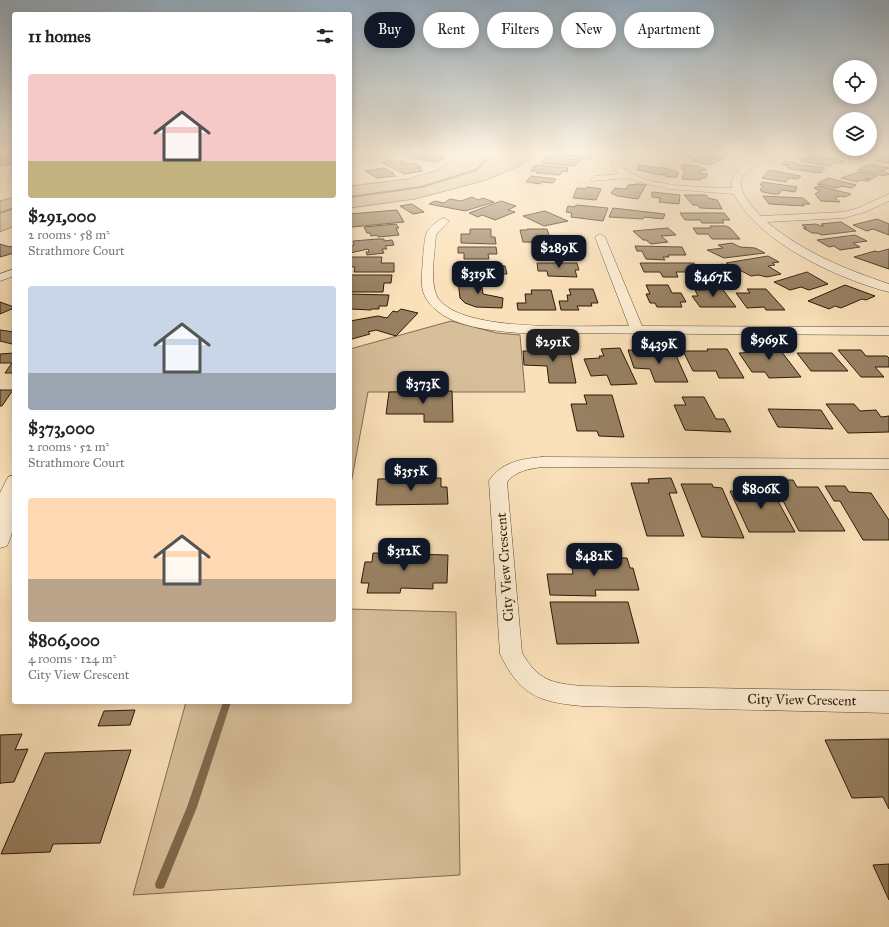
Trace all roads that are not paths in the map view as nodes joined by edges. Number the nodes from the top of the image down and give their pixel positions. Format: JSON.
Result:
{"nodes":[{"id":1,"x":740,"y":197,"type":"edge"},
{"id":2,"x":889,"y":197,"type":"edge"},
{"id":3,"x":757,"y":219,"type":"junction"},
{"id":4,"x":444,"y":221,"type":"dead end"},
{"id":5,"x":600,"y":237,"type":"dead end"},
{"id":6,"x":12,"y":273,"type":"edge"},
{"id":7,"x":0,"y":278,"type":"edge"},
{"id":8,"x":889,"y":288,"type":"edge"},
{"id":9,"x":637,"y":330,"type":"junction"},
{"id":10,"x":889,"y":331,"type":"edge"},
{"id":11,"x":889,"y":464,"type":"edge"},
{"id":12,"x":12,"y":486,"type":"edge"},
{"id":13,"x":0,"y":541,"type":"edge"},
{"id":14,"x":889,"y":702,"type":"edge"}],
"edges":[{"from":1,"to":3,"type":"street"},
{"from":2,"to":3,"type":"street"},
{"from":3,"to":8,"type":"street"},
{"from":4,"to":9,"type":"street"},
{"from":5,"to":9,"type":"street"},
{"from":6,"to":7,"type":"street"},
{"from":9,"to":10,"type":"street"},
{"from":11,"to":14,"type":"street","name":"City View Crescent"},
{"from":12,"to":13,"type":"street"}]}
